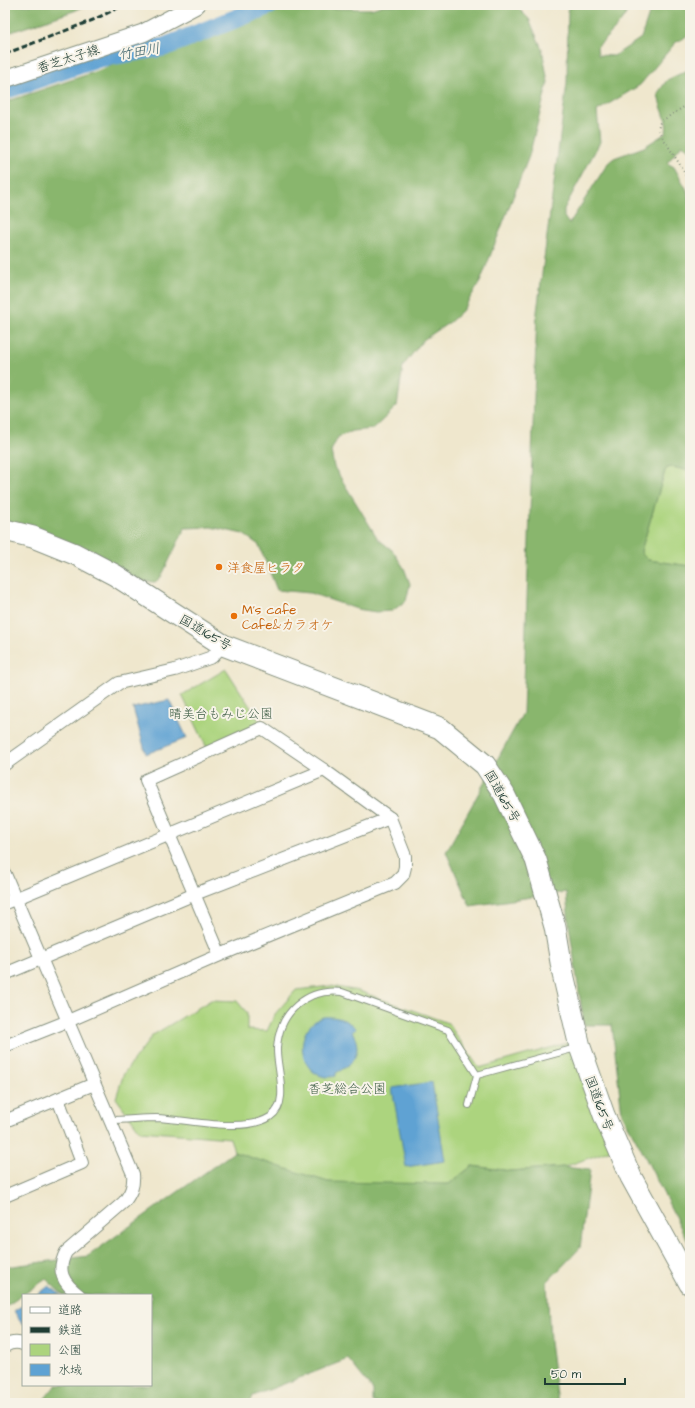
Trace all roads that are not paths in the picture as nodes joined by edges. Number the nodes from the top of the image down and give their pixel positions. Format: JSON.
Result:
{"nodes":[{"id":1,"x":196,"y":5,"type":"edge"},
{"id":2,"x":5,"y":79,"type":"edge"},
{"id":3,"x":5,"y":530,"type":"edge"},
{"id":4,"x":223,"y":645,"type":"junction"},
{"id":5,"x":5,"y":764,"type":"edge"},
{"id":6,"x":324,"y":770,"type":"junction"},
{"id":7,"x":390,"y":818,"type":"junction"},
{"id":8,"x":170,"y":835,"type":"junction"},
{"id":9,"x":5,"y":874,"type":"edge"},
{"id":10,"x":195,"y":894,"type":"junction"},
{"id":11,"x":10,"y":901,"type":"edge"},
{"id":12,"x":220,"y":954,"type":"junction"},
{"id":13,"x":41,"y":959,"type":"junction"},
{"id":14,"x":5,"y":974,"type":"edge"},
{"id":15,"x":68,"y":1021,"type":"junction"},
{"id":16,"x":5,"y":1046,"type":"edge"},
{"id":17,"x":580,"y":1047,"type":"junction"},
{"id":18,"x":477,"y":1075,"type":"junction"},
{"id":19,"x":94,"y":1084,"type":"junction"},
{"id":20,"x":58,"y":1099,"type":"junction"},
{"id":21,"x":469,"y":1105,"type":"dead end"},
{"id":22,"x":110,"y":1120,"type":"junction"},
{"id":23,"x":5,"y":1121,"type":"edge"},
{"id":24,"x":5,"y":1196,"type":"edge"},
{"id":25,"x":690,"y":1284,"type":"edge"},
{"id":26,"x":78,"y":1294,"type":"edge"},
{"id":27,"x":22,"y":1344,"type":"edge"},
{"id":28,"x":5,"y":1346,"type":"edge"}],
"edges":[{"from":1,"to":2,"type":"main road","name":"香芝太子線"},
{"from":3,"to":4,"type":"highway","name":"国道165号"},
{"from":4,"to":5,"type":"street"},
{"from":4,"to":17,"type":"highway","name":"国道165号"},
{"from":6,"to":7,"type":"street"},
{"from":6,"to":8,"type":"street"},
{"from":6,"to":8,"type":"street"},
{"from":7,"to":10,"type":"street"},
{"from":7,"to":12,"type":"street"},
{"from":8,"to":10,"type":"street"},
{"from":8,"to":11,"type":"street"},
{"from":9,"to":11,"type":"street"},
{"from":10,"to":12,"type":"street"},
{"from":10,"to":13,"type":"street"},
{"from":11,"to":13,"type":"street"},
{"from":12,"to":15,"type":"street"},
{"from":13,"to":14,"type":"street"},
{"from":13,"to":15,"type":"street"},
{"from":15,"to":16,"type":"street"},
{"from":15,"to":19,"type":"street"},
{"from":17,"to":18,"type":"lane"},
{"from":17,"to":25,"type":"highway","name":"国道165号"},
{"from":18,"to":21,"type":"lane"},
{"from":18,"to":22,"type":"lane"},
{"from":19,"to":20,"type":"street"},
{"from":19,"to":22,"type":"street"},
{"from":20,"to":23,"type":"street"},
{"from":20,"to":24,"type":"street"},
{"from":22,"to":26,"type":"street"},
{"from":27,"to":28,"type":"street"}]}
